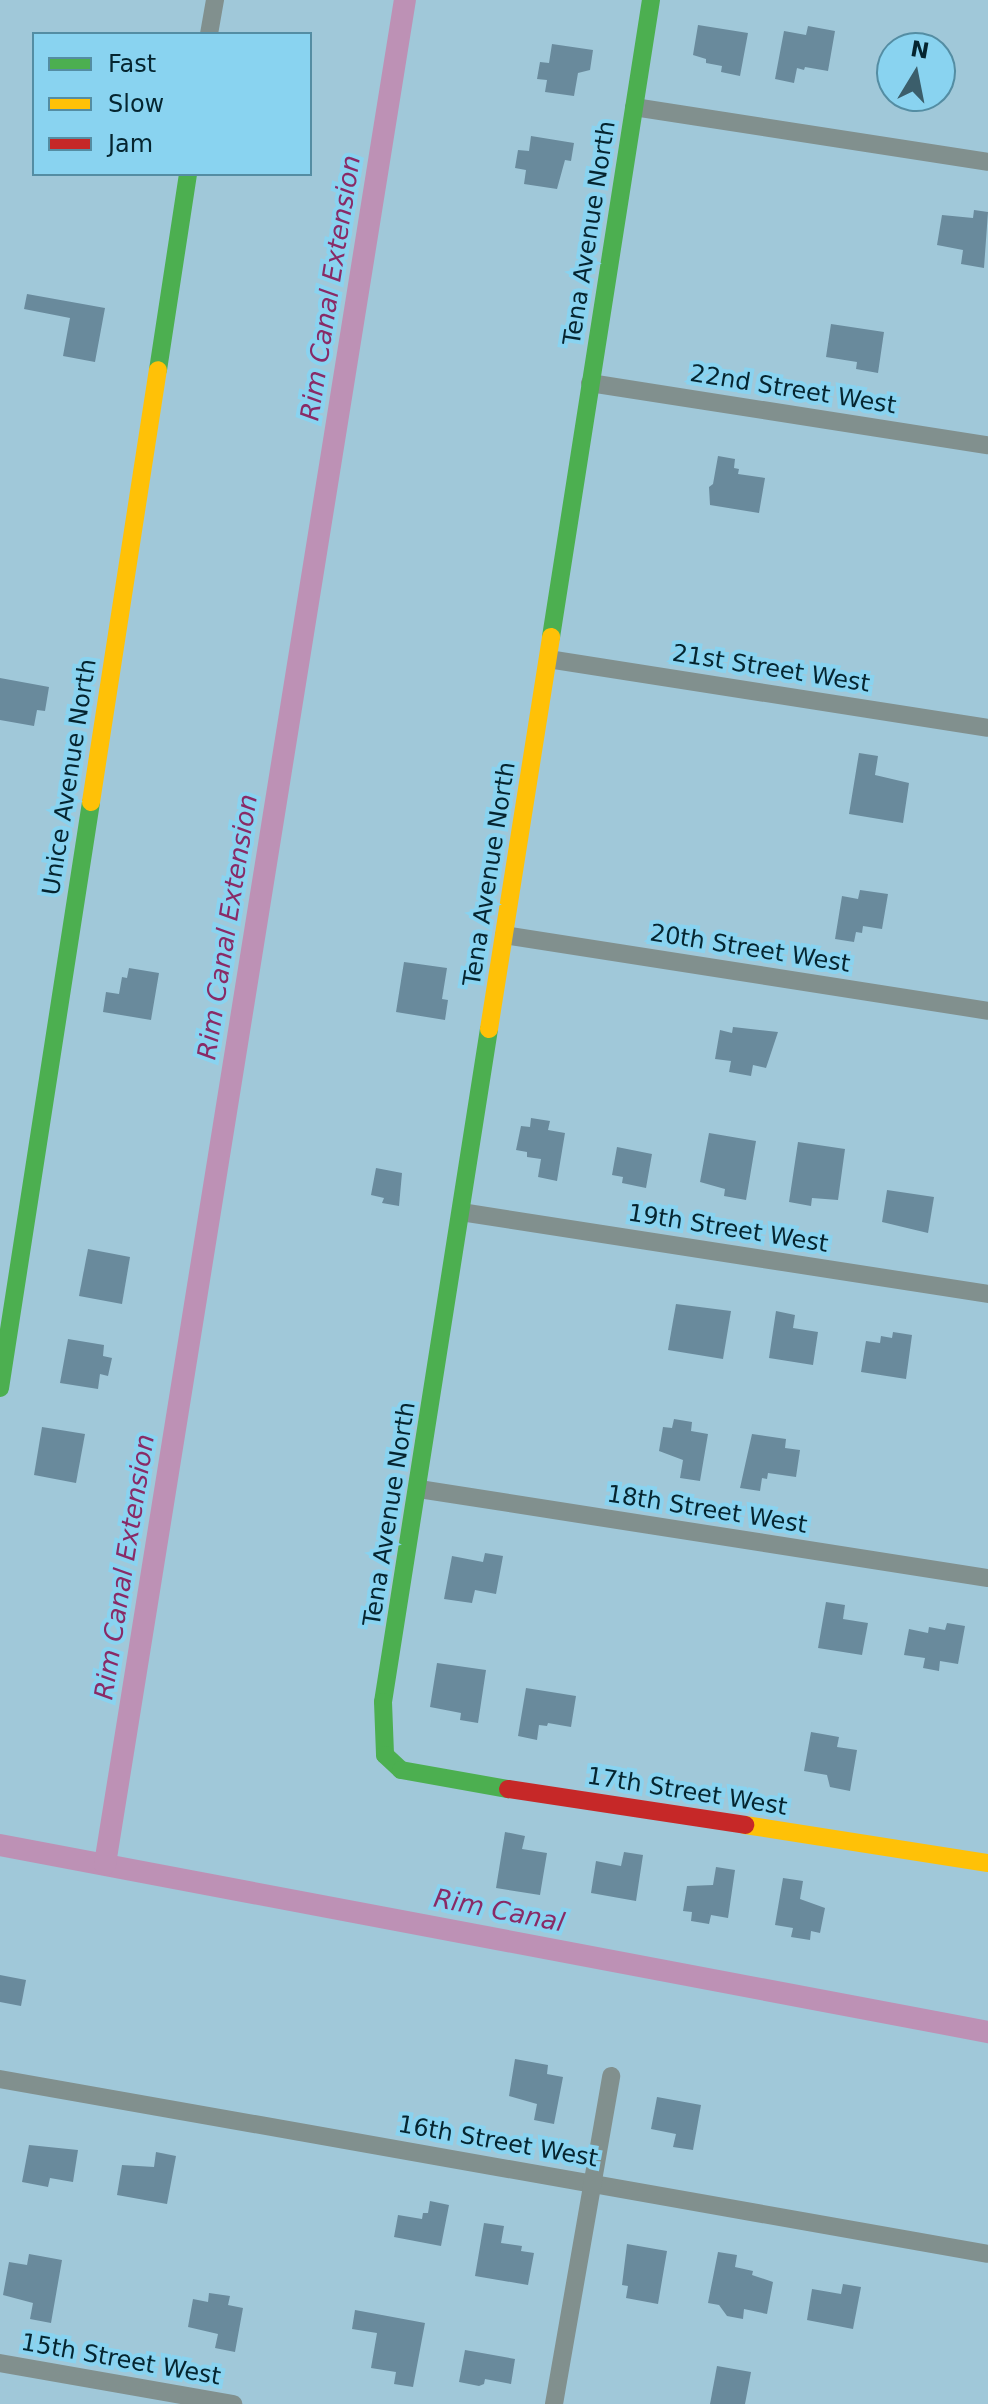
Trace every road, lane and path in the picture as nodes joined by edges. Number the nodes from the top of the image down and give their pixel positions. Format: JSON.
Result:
{"nodes":[{"id":1,"x":215,"y":0,"type":"edge"},
{"id":2,"x":651,"y":0,"type":"edge"},
{"id":3,"x":209,"y":32,"type":"edge"},
{"id":4,"x":634,"y":107,"type":"junction"},
{"id":5,"x":988,"y":162,"type":"edge"},
{"id":6,"x":188,"y":176,"type":"edge"},
{"id":7,"x":590,"y":383,"type":"junction"},
{"id":8,"x":988,"y":445,"type":"edge"},
{"id":9,"x":548,"y":659,"type":"junction"},
{"id":10,"x":988,"y":728,"type":"edge"},
{"id":11,"x":504,"y":935,"type":"junction"},
{"id":12,"x":988,"y":1011,"type":"edge"},
{"id":13,"x":461,"y":1212,"type":"junction"},
{"id":14,"x":988,"y":1294,"type":"edge"},
{"id":15,"x":0,"y":1388,"type":"edge"},
{"id":16,"x":419,"y":1489,"type":"junction"},
{"id":17,"x":988,"y":1578,"type":"edge"},
{"id":18,"x":385,"y":1755,"type":"joint"},
{"id":19,"x":988,"y":1863,"type":"edge"},
{"id":20,"x":611,"y":2076,"type":"dead end"},
{"id":21,"x":0,"y":2079,"type":"edge"},
{"id":22,"x":593,"y":2183,"type":"junction"},
{"id":23,"x":988,"y":2254,"type":"edge"},
{"id":24,"x":0,"y":2363,"type":"edge"},
{"id":25,"x":233,"y":2404,"type":"edge"},
{"id":26,"x":554,"y":2404,"type":"edge"}],
"edges":[{"from":1,"to":3,"type":"street"},
{"from":2,"to":4,"type":"street","name":"Tena Avenue North"},
{"from":4,"to":5,"type":"street"},
{"from":4,"to":7,"type":"street","name":"Tena Avenue North"},
{"from":6,"to":15,"type":"street","name":"Unice Avenue North"},
{"from":7,"to":8,"type":"street","name":"22nd Street West"},
{"from":7,"to":9,"type":"street","name":"Tena Avenue North"},
{"from":9,"to":10,"type":"street","name":"21st Street West"},
{"from":9,"to":11,"type":"street","name":"Tena Avenue North"},
{"from":11,"to":12,"type":"street","name":"20th Street West"},
{"from":11,"to":13,"type":"street","name":"Tena Avenue North"},
{"from":13,"to":14,"type":"street","name":"19th Street West"},
{"from":13,"to":16,"type":"street","name":"Tena Avenue North"},
{"from":16,"to":17,"type":"street","name":"18th Street West"},
{"from":16,"to":18,"type":"street","name":"Tena Avenue North"},
{"from":18,"to":19,"type":"street","name":"17th Street West"},
{"from":20,"to":22,"type":"street"},
{"from":21,"to":22,"type":"street","name":"16th Street West"},
{"from":22,"to":23,"type":"street","name":"16th Street West"},
{"from":22,"to":26,"type":"street"},
{"from":24,"to":25,"type":"street","name":"15th Street West"}]}
